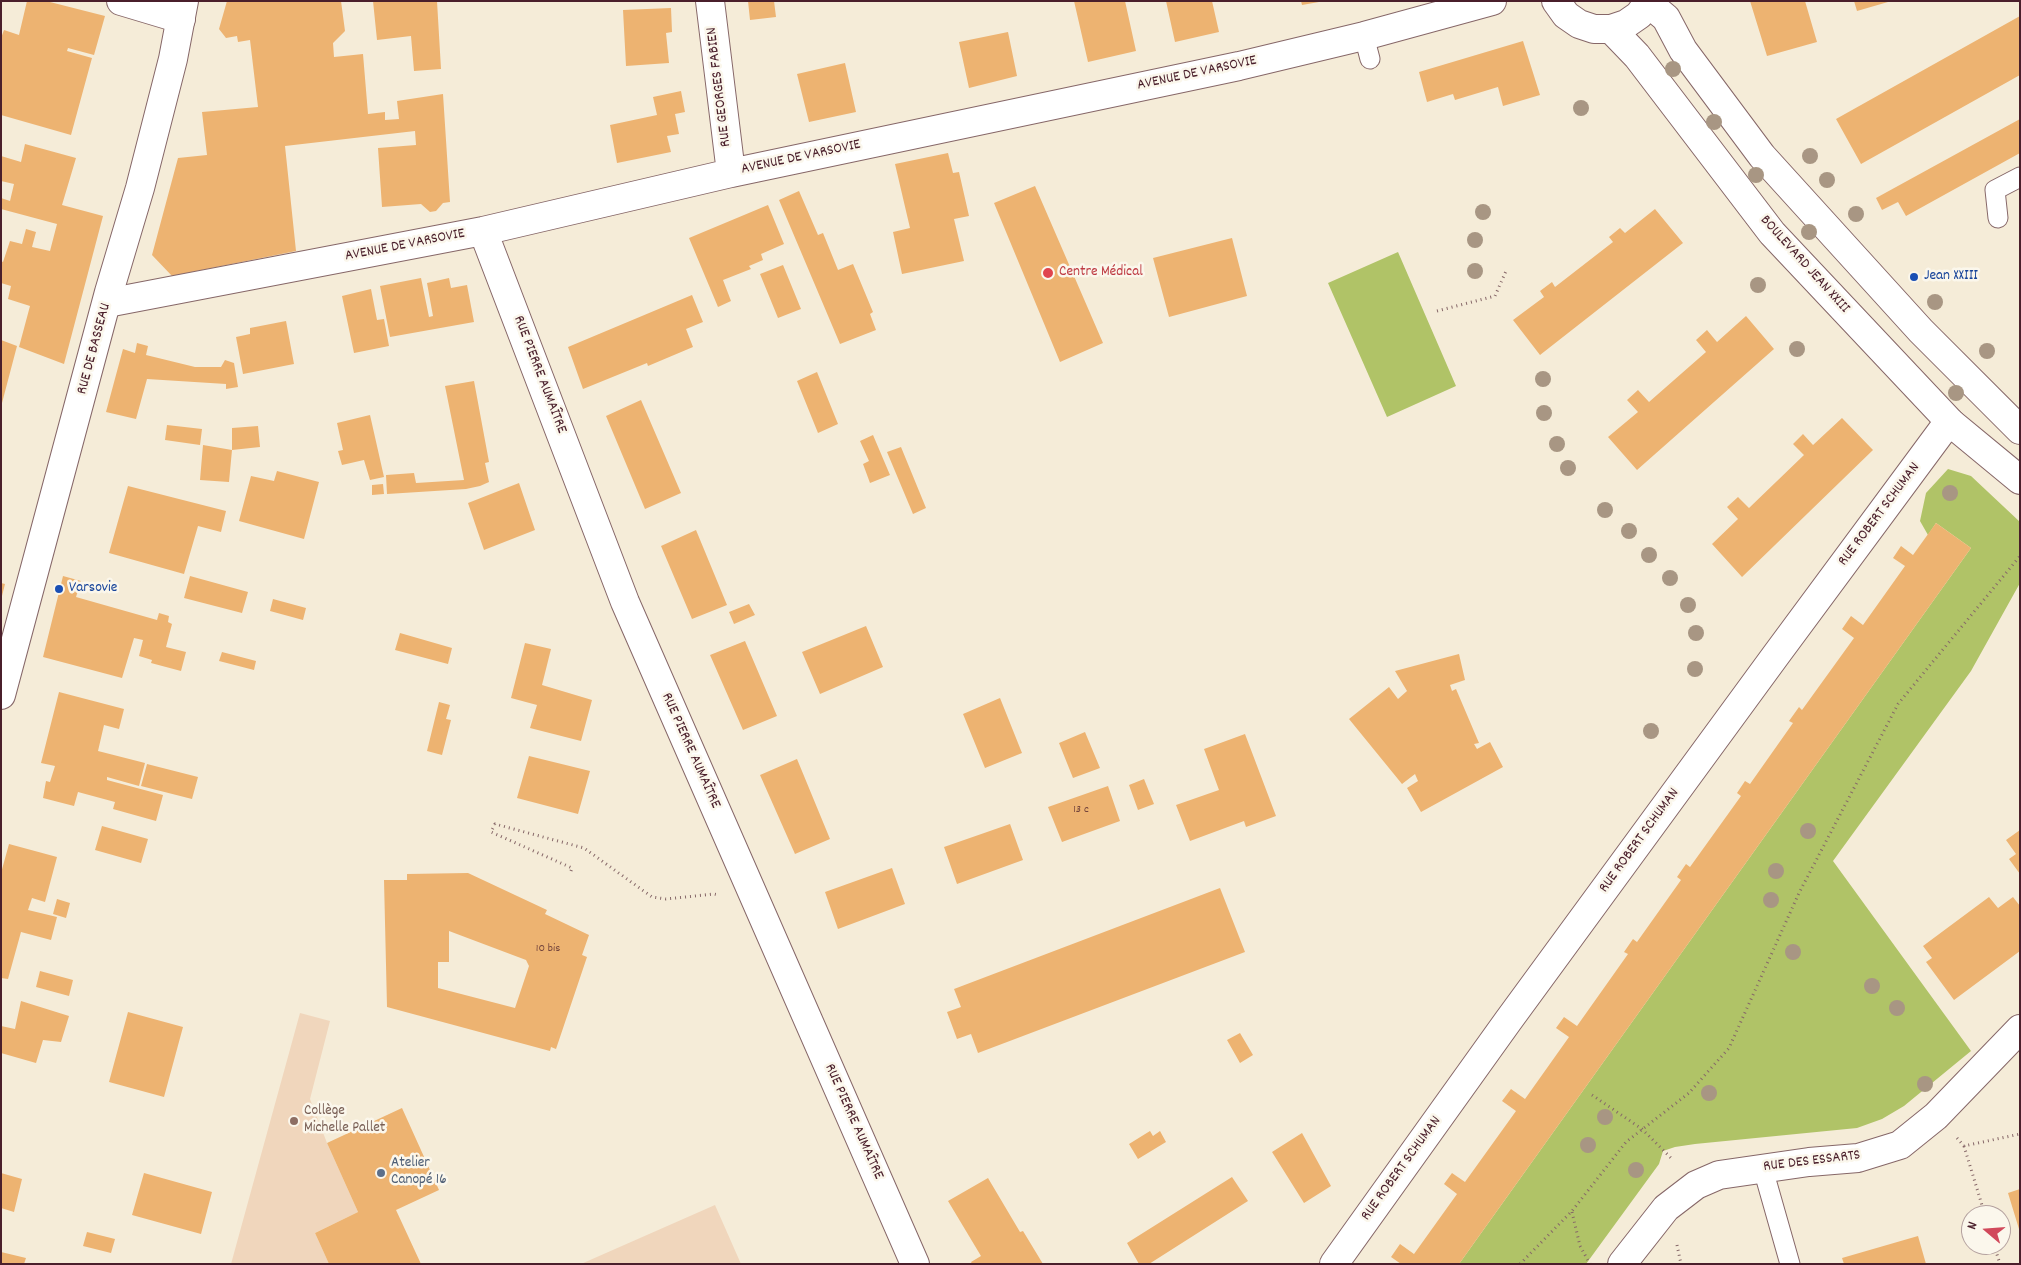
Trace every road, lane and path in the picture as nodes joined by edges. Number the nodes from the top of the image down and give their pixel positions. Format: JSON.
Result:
{"nodes":[{"id":1,"x":122,"y":1,"type":"edge"},
{"id":2,"x":710,"y":1,"type":"edge"},
{"id":3,"x":1492,"y":1,"type":"edge"},
{"id":4,"x":1556,"y":1,"type":"edge"},
{"id":5,"x":1649,"y":2,"type":"edge"},
{"id":6,"x":183,"y":10,"type":"edge"},
{"id":7,"x":1611,"y":29,"type":"junction"},
{"id":8,"x":731,"y":173,"type":"junction"},
{"id":9,"x":2020,"y":177,"type":"edge"},
{"id":10,"x":1998,"y":218,"type":"dead end"},
{"id":11,"x":483,"y":231,"type":"junction"},
{"id":12,"x":1506,"y":271,"type":"dead end"},
{"id":13,"x":107,"y":303,"type":"junction"},
{"id":14,"x":1437,"y":311,"type":"dead end"},
{"id":15,"x":1951,"y":423,"type":"junction"},
{"id":16,"x":2020,"y":430,"type":"edge"},
{"id":17,"x":2020,"y":480,"type":"edge"},
{"id":18,"x":2020,"y":556,"type":"edge"},
{"id":19,"x":1,"y":695,"type":"edge"},
{"id":20,"x":571,"y":872,"type":"dead end"},
{"id":21,"x":723,"y":896,"type":"dead end"},
{"id":22,"x":2020,"y":1029,"type":"edge"},
{"id":23,"x":1592,"y":1095,"type":"dead end"},
{"id":24,"x":1936,"y":1116,"type":"junction"},
{"id":25,"x":1642,"y":1129,"type":"junction"},
{"id":26,"x":2020,"y":1134,"type":"edge"},
{"id":27,"x":1964,"y":1146,"type":"junction"},
{"id":28,"x":1672,"y":1159,"type":"dead end"},
{"id":29,"x":1763,"y":1169,"type":"junction"},
{"id":30,"x":1982,"y":1205,"type":"edge"},
{"id":31,"x":1572,"y":1211,"type":"junction"},
{"id":32,"x":915,"y":1264,"type":"edge"},
{"id":33,"x":1334,"y":1264,"type":"edge"},
{"id":34,"x":1520,"y":1264,"type":"edge"},
{"id":35,"x":1590,"y":1264,"type":"edge"},
{"id":36,"x":1622,"y":1264,"type":"edge"},
{"id":37,"x":1790,"y":1264,"type":"edge"}],
"edges":[{"from":1,"to":6,"type":"street"},
{"from":2,"to":8,"type":"street","name":"RUE GEORGES FABIEN"},
{"from":3,"to":8,"type":"street","name":"AVENUE DE VARSOVIE"},
{"from":4,"to":7,"type":"street"},
{"from":5,"to":7,"type":"street"},
{"from":5,"to":16,"type":"street"},
{"from":6,"to":13,"type":"street","name":"RUE DE BASSEAU"},
{"from":7,"to":15,"type":"street","name":"BOULEVARD JEAN XXIII"},
{"from":8,"to":11,"type":"street","name":"AVENUE DE VARSOVIE"},
{"from":9,"to":10,"type":"lane"},
{"from":11,"to":13,"type":"street","name":"AVENUE DE VARSOVIE"},
{"from":11,"to":32,"type":"street","name":"RUE PIERRE AUMAÎTRE"},
{"from":12,"to":14,"type":"path"},
{"from":13,"to":19,"type":"street","name":"RUE DE BASSEAU"},
{"from":15,"to":17,"type":"street","name":"BOULEVARD JEAN XXIII"},
{"from":15,"to":33,"type":"street","name":"RUE ROBERT SCHUMAN"},
{"from":18,"to":25,"type":"path"},
{"from":20,"to":21,"type":"path"},
{"from":22,"to":24,"type":"street","name":"RUE DES ESSARTS"},
{"from":23,"to":25,"type":"path"},
{"from":24,"to":27,"type":"path"},
{"from":24,"to":29,"type":"street","name":"RUE DES ESSARTS"},
{"from":25,"to":28,"type":"path"},
{"from":25,"to":31,"type":"path"},
{"from":26,"to":27,"type":"path"},
{"from":27,"to":30,"type":"path"},
{"from":29,"to":36,"type":"street","name":"RUE DES ESSARTS"},
{"from":29,"to":37,"type":"lane"},
{"from":31,"to":34,"type":"path"},
{"from":31,"to":35,"type":"path"}]}
